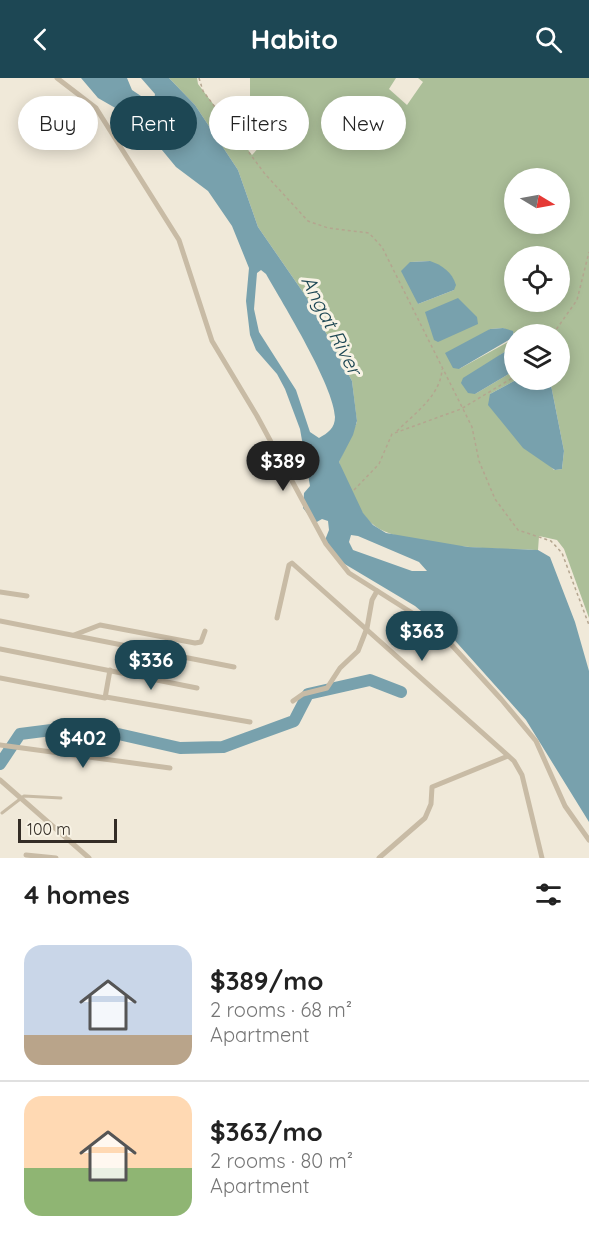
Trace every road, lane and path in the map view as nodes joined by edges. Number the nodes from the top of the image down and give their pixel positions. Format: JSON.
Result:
{"nodes":[{"id":1,"x":57,"y":78,"type":"edge"},
{"id":2,"x":199,"y":78,"type":"edge"},
{"id":3,"x":589,"y":252,"type":"edge"},
{"id":4,"x":560,"y":324,"type":"edge"},
{"id":5,"x":442,"y":368,"type":"junction"},
{"id":6,"x":504,"y":383,"type":"edge"},
{"id":7,"x":461,"y":409,"type":"junction"},
{"id":8,"x":397,"y":432,"type":"junction"},
{"id":9,"x":354,"y":490,"type":"dead end"},
{"id":10,"x":377,"y":591,"type":"junction"},
{"id":11,"x":0,"y":592,"type":"edge"},
{"id":12,"x":27,"y":596,"type":"dead end"},
{"id":13,"x":277,"y":618,"type":"dead end"},
{"id":14,"x":0,"y":621,"type":"edge"},
{"id":15,"x":589,"y":625,"type":"edge"},
{"id":16,"x":367,"y":628,"type":"junction"},
{"id":17,"x":205,"y":631,"type":"dead end"},
{"id":18,"x":72,"y":636,"type":"junction"},
{"id":19,"x":0,"y":649,"type":"edge"},
{"id":20,"x":234,"y":667,"type":"dead end"},
{"id":21,"x":110,"y":670,"type":"junction"},
{"id":22,"x":0,"y":678,"type":"edge"},
{"id":23,"x":197,"y":688,"type":"dead end"},
{"id":24,"x":106,"y":697,"type":"junction"},
{"id":25,"x":293,"y":701,"type":"dead end"},
{"id":26,"x":250,"y":722,"type":"dead end"},
{"id":27,"x":0,"y":745,"type":"edge"},
{"id":28,"x":508,"y":756,"type":"junction"},
{"id":29,"x":170,"y":768,"type":"dead end"},
{"id":30,"x":0,"y":780,"type":"edge"},
{"id":31,"x":20,"y":798,"type":"junction"},
{"id":32,"x":61,"y":798,"type":"dead end"},
{"id":33,"x":2,"y":813,"type":"dead end"},
{"id":34,"x":589,"y":840,"type":"edge"},
{"id":35,"x":26,"y":855,"type":"dead end"},
{"id":36,"x":56,"y":858,"type":"edge"},
{"id":37,"x":89,"y":858,"type":"edge"},
{"id":38,"x":379,"y":858,"type":"edge"},
{"id":39,"x":542,"y":858,"type":"edge"}],
"edges":[{"from":1,"to":10,"type":"street"},
{"from":2,"to":5,"type":"path"},
{"from":3,"to":4,"type":"path"},
{"from":5,"to":7,"type":"path"},
{"from":5,"to":8,"type":"path"},
{"from":6,"to":7,"type":"path"},
{"from":7,"to":8,"type":"path"},
{"from":7,"to":15,"type":"path"},
{"from":8,"to":9,"type":"path"},
{"from":10,"to":16,"type":"street"},
{"from":10,"to":34,"type":"street"},
{"from":11,"to":12,"type":"street"},
{"from":13,"to":16,"type":"street"},
{"from":14,"to":18,"type":"street"},
{"from":16,"to":25,"type":"street"},
{"from":16,"to":28,"type":"street"},
{"from":17,"to":18,"type":"street"},
{"from":18,"to":20,"type":"street"},
{"from":19,"to":21,"type":"street"},
{"from":21,"to":23,"type":"street"},
{"from":21,"to":24,"type":"street"},
{"from":22,"to":24,"type":"street"},
{"from":24,"to":26,"type":"street"},
{"from":27,"to":29,"type":"street"},
{"from":28,"to":38,"type":"street"},
{"from":28,"to":39,"type":"street"},
{"from":30,"to":31,"type":"street"},
{"from":31,"to":32,"type":"lane"},
{"from":31,"to":33,"type":"lane"},
{"from":31,"to":37,"type":"street"},
{"from":35,"to":36,"type":"street"}]}
